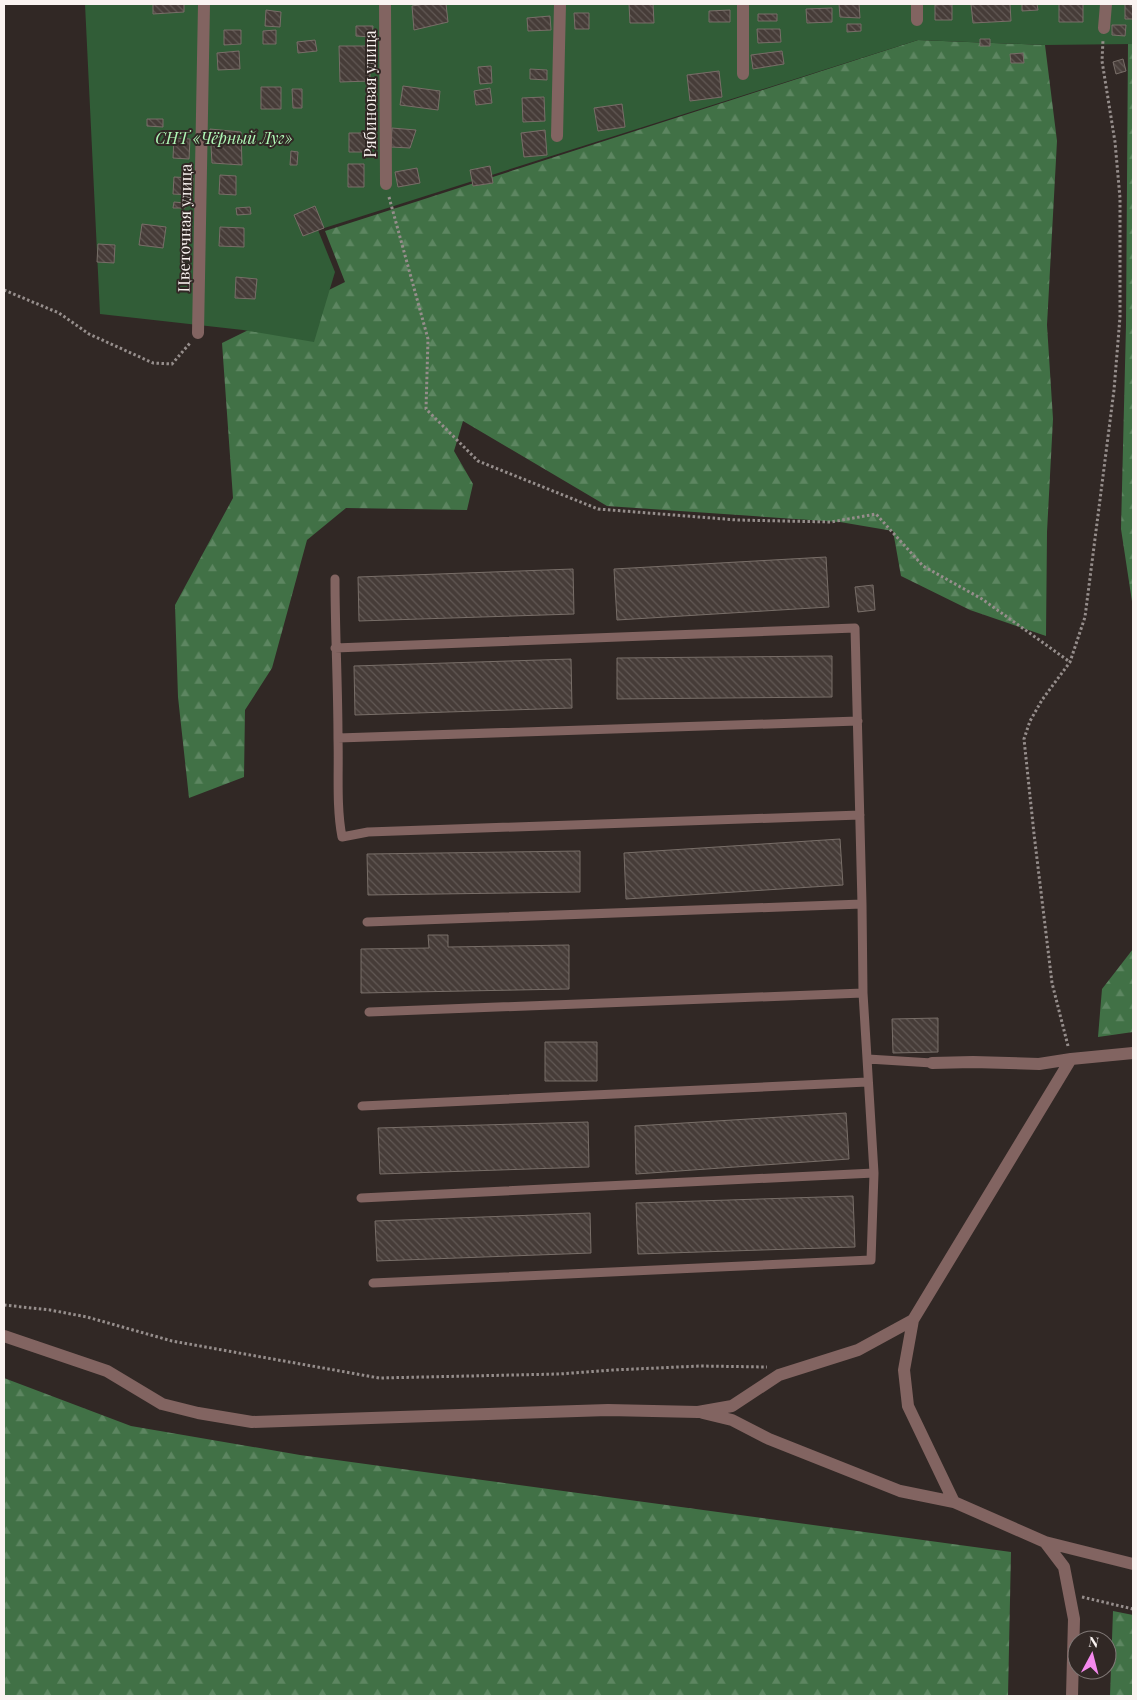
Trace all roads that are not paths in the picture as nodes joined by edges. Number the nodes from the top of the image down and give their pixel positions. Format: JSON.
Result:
{"nodes":[{"id":1,"x":204,"y":4,"type":"edge"},
{"id":2,"x":385,"y":4,"type":"edge"},
{"id":3,"x":560,"y":4,"type":"edge"},
{"id":4,"x":743,"y":4,"type":"edge"},
{"id":5,"x":917,"y":4,"type":"edge"},
{"id":6,"x":1106,"y":4,"type":"edge"},
{"id":7,"x":917,"y":20,"type":"dead end"},
{"id":8,"x":1104,"y":28,"type":"road end"},
{"id":9,"x":743,"y":74,"type":"dead end"},
{"id":10,"x":557,"y":136,"type":"dead end"},
{"id":11,"x":386,"y":184,"type":"road end"},
{"id":12,"x":198,"y":333,"type":"road end"},
{"id":13,"x":335,"y":579,"type":"dead end"},
{"id":14,"x":335,"y":648,"type":"junction"},
{"id":15,"x":858,"y":721,"type":"junction"},
{"id":16,"x":338,"y":738,"type":"junction"},
{"id":17,"x":860,"y":815,"type":"junction"},
{"id":18,"x":862,"y":904,"type":"junction"},
{"id":19,"x":367,"y":922,"type":"dead end"},
{"id":20,"x":863,"y":993,"type":"junction"},
{"id":21,"x":369,"y":1012,"type":"dead end"},
{"id":22,"x":1133,"y":1053,"type":"edge"},
{"id":23,"x":868,"y":1059,"type":"junction"},
{"id":24,"x":1071,"y":1059,"type":"junction"},
{"id":25,"x":932,"y":1062,"type":"joint"},
{"id":26,"x":867,"y":1082,"type":"junction"},
{"id":27,"x":362,"y":1106,"type":"dead end"},
{"id":28,"x":874,"y":1173,"type":"junction"},
{"id":29,"x":361,"y":1198,"type":"dead end"},
{"id":30,"x":373,"y":1282,"type":"dead end"},
{"id":31,"x":913,"y":1320,"type":"junction"},
{"id":32,"x":4,"y":1336,"type":"edge"},
{"id":33,"x":698,"y":1412,"type":"junction"},
{"id":34,"x":954,"y":1502,"type":"junction"},
{"id":35,"x":1045,"y":1542,"type":"junction"},
{"id":36,"x":1133,"y":1564,"type":"edge"},
{"id":37,"x":1072,"y":1696,"type":"edge"}],
"edges":[{"from":1,"to":12,"type":"street","name":"Цветочная улица"},
{"from":2,"to":11,"type":"street","name":"Рябиновая улица"},
{"from":3,"to":10,"type":"street"},
{"from":4,"to":9,"type":"street"},
{"from":5,"to":7,"type":"street"},
{"from":6,"to":8,"type":"street"},
{"from":13,"to":14,"type":"lane"},
{"from":14,"to":15,"type":"lane"},
{"from":14,"to":16,"type":"lane"},
{"from":15,"to":16,"type":"lane"},
{"from":15,"to":17,"type":"lane"},
{"from":16,"to":17,"type":"lane"},
{"from":17,"to":18,"type":"lane"},
{"from":18,"to":19,"type":"lane"},
{"from":18,"to":20,"type":"lane"},
{"from":20,"to":21,"type":"lane"},
{"from":20,"to":23,"type":"lane"},
{"from":22,"to":24,"type":"street"},
{"from":23,"to":25,"type":"lane"},
{"from":23,"to":26,"type":"lane"},
{"from":24,"to":25,"type":"street"},
{"from":24,"to":31,"type":"street"},
{"from":26,"to":27,"type":"lane"},
{"from":26,"to":28,"type":"lane"},
{"from":28,"to":29,"type":"lane"},
{"from":28,"to":30,"type":"lane"},
{"from":31,"to":33,"type":"street"},
{"from":31,"to":34,"type":"street"},
{"from":32,"to":33,"type":"street"},
{"from":33,"to":34,"type":"street"},
{"from":34,"to":35,"type":"street"},
{"from":35,"to":36,"type":"street"},
{"from":35,"to":37,"type":"street"}]}
